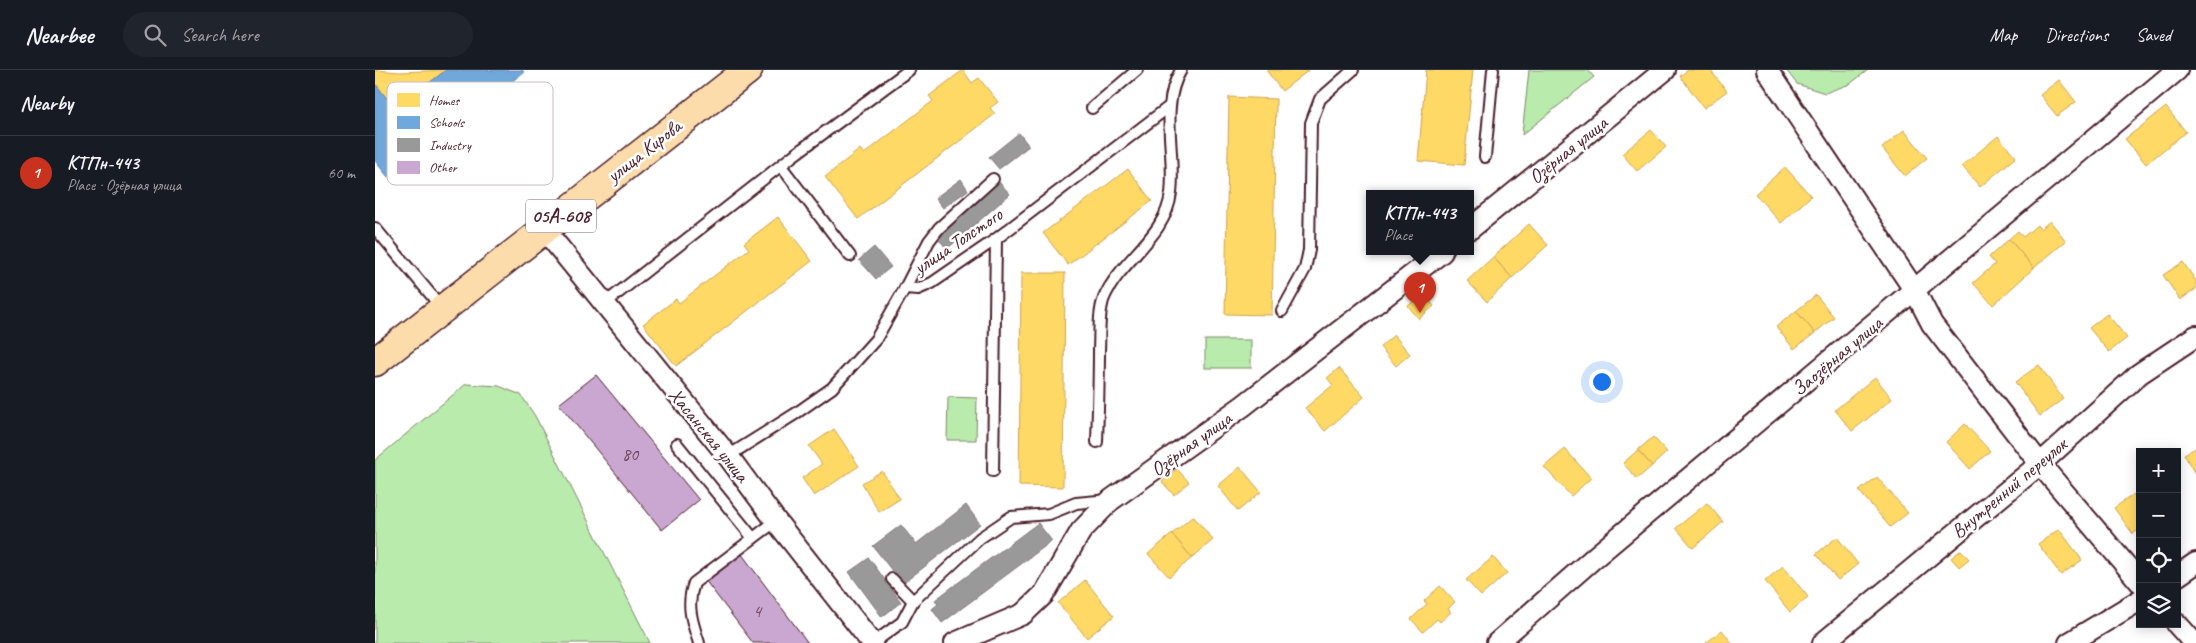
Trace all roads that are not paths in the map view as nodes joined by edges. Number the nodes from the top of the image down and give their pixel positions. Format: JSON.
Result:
{"nodes":[{"id":1,"x":747,"y":70,"type":"edge"},
{"id":2,"x":909,"y":70,"type":"edge"},
{"id":3,"x":1137,"y":70,"type":"edge"},
{"id":4,"x":1181,"y":70,"type":"edge"},
{"id":5,"x":1353,"y":70,"type":"edge"},
{"id":6,"x":1493,"y":70,"type":"edge"},
{"id":7,"x":1665,"y":70,"type":"edge"},
{"id":8,"x":1767,"y":70,"type":"edge"},
{"id":9,"x":2177,"y":70,"type":"edge"},
{"id":10,"x":1170,"y":106,"type":"junction"},
{"id":11,"x":1092,"y":108,"type":"dead end"},
{"id":12,"x":1485,"y":157,"type":"dead end"},
{"id":13,"x":781,"y":166,"type":"junction"},
{"id":14,"x":993,"y":180,"type":"dead end"},
{"id":15,"x":1474,"y":226,"type":"edge"},
{"id":16,"x":375,"y":228,"type":"edge"},
{"id":17,"x":544,"y":229,"type":"junction"},
{"id":18,"x":996,"y":239,"type":"junction"},
{"id":19,"x":1438,"y":255,"type":"edge"},
{"id":20,"x":850,"y":256,"type":"dead end"},
{"id":21,"x":905,"y":288,"type":"junction"},
{"id":22,"x":1915,"y":291,"type":"junction"},
{"id":23,"x":604,"y":304,"type":"junction"},
{"id":24,"x":443,"y":309,"type":"junction"},
{"id":25,"x":1282,"y":311,"type":"dead end"},
{"id":26,"x":2196,"y":336,"type":"edge"},
{"id":27,"x":375,"y":362,"type":"edge"},
{"id":28,"x":1097,"y":442,"type":"dead end"},
{"id":29,"x":677,"y":444,"type":"dead end"},
{"id":30,"x":728,"y":456,"type":"junction"},
{"id":31,"x":2040,"y":464,"type":"junction"},
{"id":32,"x":993,"y":471,"type":"dead end"},
{"id":33,"x":1111,"y":500,"type":"junction"},
{"id":34,"x":777,"y":521,"type":"junction"},
{"id":35,"x":753,"y":538,"type":"junction"},
{"id":36,"x":2196,"y":563,"type":"edge"},
{"id":37,"x":2181,"y":573,"type":"edge"},
{"id":38,"x":2136,"y":577,"type":"edge"},
{"id":39,"x":892,"y":578,"type":"dead end"},
{"id":40,"x":913,"y":601,"type":"junction"},
{"id":41,"x":2136,"y":602,"type":"edge"},
{"id":42,"x":2181,"y":628,"type":"edge"},
{"id":43,"x":699,"y":643,"type":"edge"},
{"id":44,"x":872,"y":643,"type":"edge"},
{"id":45,"x":955,"y":643,"type":"edge"},
{"id":46,"x":1497,"y":643,"type":"edge"},
{"id":47,"x":1823,"y":643,"type":"edge"},
{"id":48,"x":2069,"y":643,"type":"edge"},
{"id":49,"x":2194,"y":643,"type":"edge"}],
"edges":[{"from":1,"to":17,"type":"main road","name":"улица Кирова","number":"05А-608"},
{"from":2,"to":13,"type":"lane"},
{"from":3,"to":11,"type":"lane"},
{"from":4,"to":10,"type":"lane"},
{"from":5,"to":25,"type":"lane"},
{"from":6,"to":12,"type":"lane"},
{"from":7,"to":15,"type":"street","name":"Озёрная улица"},
{"from":8,"to":22,"type":"street"},
{"from":9,"to":22,"type":"street","name":"Заозёрная улица"},
{"from":10,"to":18,"type":"lane","name":"улица Толстого"},
{"from":10,"to":28,"type":"lane"},
{"from":13,"to":20,"type":"lane"},
{"from":13,"to":23,"type":"lane"},
{"from":14,"to":21,"type":"lane"},
{"from":16,"to":24,"type":"lane"},
{"from":17,"to":23,"type":"street","name":"Хасанская улица"},
{"from":17,"to":24,"type":"main road","name":"улица Кирова","number":"05А-608"},
{"from":18,"to":21,"type":"lane","name":"улица Толстого"},
{"from":18,"to":32,"type":"lane"},
{"from":19,"to":33,"type":"street","name":"Озёрная улица"},
{"from":21,"to":30,"type":"lane","name":"улица Толстого"},
{"from":22,"to":31,"type":"street"},
{"from":22,"to":46,"type":"street","name":"Заозёрная улица"},
{"from":23,"to":30,"type":"street","name":"Хасанская улица"},
{"from":24,"to":27,"type":"main road","name":"улица Кирова","number":"05А-608"},
{"from":26,"to":31,"type":"street","name":"Внутренний переулок"},
{"from":29,"to":35,"type":"lane"},
{"from":30,"to":34,"type":"street","name":"Хасанская улица"},
{"from":31,"to":38,"type":"street"},
{"from":31,"to":47,"type":"street","name":"Внутренний переулок"},
{"from":33,"to":40,"type":"lane"},
{"from":33,"to":45,"type":"street","name":"Озёрная улица"},
{"from":34,"to":35,"type":"lane"},
{"from":34,"to":44,"type":"street","name":"Хасанская улица"},
{"from":35,"to":43,"type":"lane"},
{"from":36,"to":37,"type":"street"},
{"from":39,"to":40,"type":"lane"},
{"from":40,"to":44,"type":"lane"},
{"from":41,"to":48,"type":"street"},
{"from":42,"to":49,"type":"street"}]}
